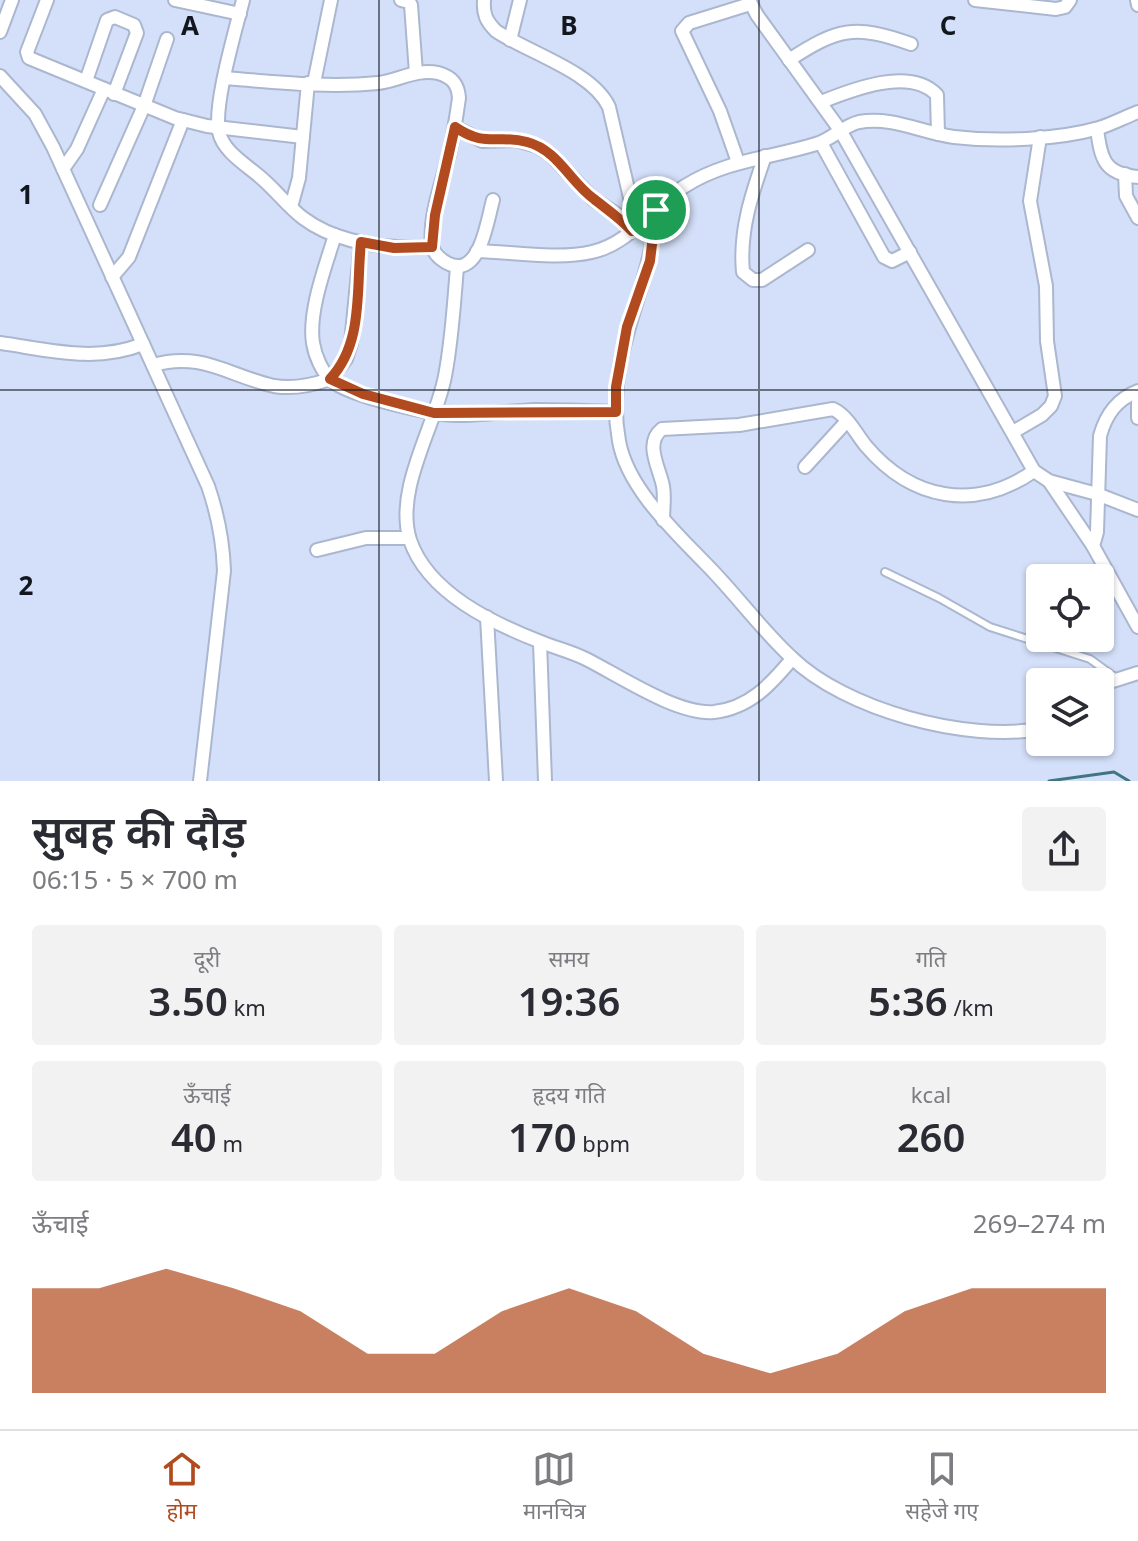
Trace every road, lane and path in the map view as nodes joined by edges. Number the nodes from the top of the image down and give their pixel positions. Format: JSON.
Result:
{"nodes":[{"id":1,"x":12,"y":0,"type":"edge"},
{"id":2,"x":47,"y":0,"type":"edge"},
{"id":3,"x":175,"y":0,"type":"edge"},
{"id":4,"x":243,"y":0,"type":"edge"},
{"id":5,"x":331,"y":0,"type":"edge"},
{"id":6,"x":403,"y":0,"type":"edge"},
{"id":7,"x":484,"y":0,"type":"edge"},
{"id":8,"x":520,"y":0,"type":"edge"},
{"id":9,"x":982,"y":0,"type":"edge"},
{"id":10,"x":1070,"y":0,"type":"edge"},
{"id":11,"x":750,"y":2,"type":"edge"},
{"id":12,"x":240,"y":14,"type":"junction"},
{"id":13,"x":0,"y":32,"type":"edge"},
{"id":14,"x":512,"y":34,"type":"junction"},
{"id":15,"x":167,"y":39,"type":"dead end"},
{"id":16,"x":911,"y":44,"type":"dead end"},
{"id":17,"x":789,"y":60,"type":"junction"},
{"id":18,"x":416,"y":73,"type":"junction"},
{"id":19,"x":0,"y":76,"type":"edge"},
{"id":20,"x":224,"y":78,"type":"junction"},
{"id":21,"x":86,"y":81,"type":"junction"},
{"id":22,"x":311,"y":83,"type":"junction"},
{"id":23,"x":109,"y":92,"type":"junction"},
{"id":24,"x":821,"y":102,"type":"junction"},
{"id":25,"x":144,"y":106,"type":"junction"},
{"id":26,"x":1138,"y":112,"type":"edge"},
{"id":27,"x":183,"y":120,"type":"junction"},
{"id":28,"x":218,"y":127,"type":"junction"},
{"id":29,"x":455,"y":127,"type":"junction"},
{"id":30,"x":1097,"y":129,"type":"junction"},
{"id":31,"x":840,"y":130,"type":"junction"},
{"id":32,"x":938,"y":134,"type":"junction"},
{"id":33,"x":303,"y":137,"type":"junction"},
{"id":34,"x":1040,"y":137,"type":"junction"},
{"id":35,"x":821,"y":143,"type":"junction"},
{"id":36,"x":765,"y":156,"type":"junction"},
{"id":37,"x":738,"y":162,"type":"junction"},
{"id":38,"x":63,"y":169,"type":"junction"},
{"id":39,"x":1132,"y":176,"type":"edge"},
{"id":40,"x":493,"y":200,"type":"dead end"},
{"id":41,"x":100,"y":205,"type":"dead end"},
{"id":42,"x":291,"y":207,"type":"junction"},
{"id":43,"x":656,"y":210,"type":"junction"},
{"id":44,"x":1138,"y":218,"type":"edge"},
{"id":45,"x":635,"y":230,"type":"junction"},
{"id":46,"x":335,"y":235,"type":"junction"},
{"id":47,"x":361,"y":242,"type":"junction"},
{"id":48,"x":432,"y":247,"type":"junction"},
{"id":49,"x":808,"y":250,"type":"dead end"},
{"id":50,"x":477,"y":251,"type":"junction"},
{"id":51,"x":910,"y":252,"type":"junction"},
{"id":52,"x":457,"y":267,"type":"junction"},
{"id":53,"x":112,"y":277,"type":"junction"},
{"id":54,"x":0,"y":343,"type":"edge"},
{"id":55,"x":143,"y":344,"type":"junction"},
{"id":56,"x":153,"y":365,"type":"junction"},
{"id":57,"x":330,"y":379,"type":"junction"},
{"id":58,"x":1138,"y":391,"type":"edge"},
{"id":59,"x":1138,"y":402,"type":"edge"},
{"id":60,"x":616,"y":412,"type":"junction"},
{"id":61,"x":434,"y":413,"type":"junction"},
{"id":62,"x":1138,"y":418,"type":"edge"},
{"id":63,"x":847,"y":421,"type":"junction"},
{"id":64,"x":1013,"y":432,"type":"junction"},
{"id":65,"x":805,"y":467,"type":"dead end"},
{"id":66,"x":1034,"y":471,"type":"junction"},
{"id":67,"x":1049,"y":481,"type":"junction"},
{"id":68,"x":1097,"y":494,"type":"junction"},
{"id":69,"x":1138,"y":510,"type":"edge"},
{"id":70,"x":663,"y":520,"type":"junction"},
{"id":71,"x":409,"y":538,"type":"junction"},
{"id":72,"x":1093,"y":546,"type":"junction"},
{"id":73,"x":317,"y":550,"type":"dead end"},
{"id":74,"x":885,"y":572,"type":"dead end"},
{"id":75,"x":487,"y":617,"type":"junction"},
{"id":76,"x":1138,"y":627,"type":"edge"},
{"id":77,"x":540,"y":642,"type":"junction"},
{"id":78,"x":792,"y":659,"type":"junction"},
{"id":79,"x":1138,"y":673,"type":"edge"},
{"id":80,"x":1117,"y":679,"type":"junction"},
{"id":81,"x":1114,"y":680,"type":"edge"},
{"id":82,"x":1026,"y":730,"type":"edge"},
{"id":83,"x":200,"y":781,"type":"edge"},
{"id":84,"x":496,"y":781,"type":"edge"},
{"id":85,"x":545,"y":781,"type":"edge"}],
"edges":[{"from":1,"to":13,"type":"street"},
{"from":2,"to":21,"type":"street"},
{"from":3,"to":12,"type":"street"},
{"from":4,"to":12,"type":"street"},
{"from":5,"to":22,"type":"street"},
{"from":6,"to":18,"type":"street"},
{"from":7,"to":14,"type":"street"},
{"from":8,"to":14,"type":"street"},
{"from":9,"to":10,"type":"street"},
{"from":11,"to":17,"type":"street"},
{"from":11,"to":37,"type":"street"},
{"from":12,"to":20,"type":"street"},
{"from":14,"to":45,"type":"street"},
{"from":15,"to":25,"type":"street"},
{"from":16,"to":17,"type":"street"},
{"from":17,"to":24,"type":"street"},
{"from":18,"to":22,"type":"street"},
{"from":18,"to":29,"type":"street"},
{"from":19,"to":38,"type":"street"},
{"from":20,"to":22,"type":"street"},
{"from":20,"to":28,"type":"street"},
{"from":21,"to":23,"type":"street"},
{"from":21,"to":23,"type":"street"},
{"from":22,"to":33,"type":"street"},
{"from":23,"to":25,"type":"street"},
{"from":23,"to":38,"type":"street"},
{"from":24,"to":31,"type":"street"},
{"from":24,"to":32,"type":"street"},
{"from":25,"to":27,"type":"street"},
{"from":25,"to":41,"type":"street"},
{"from":26,"to":30,"type":"street"},
{"from":27,"to":28,"type":"street"},
{"from":27,"to":53,"type":"street"},
{"from":28,"to":33,"type":"street"},
{"from":28,"to":42,"type":"street"},
{"from":29,"to":45,"type":"street"},
{"from":29,"to":48,"type":"street"},
{"from":30,"to":34,"type":"street"},
{"from":30,"to":39,"type":"street"},
{"from":31,"to":32,"type":"street"},
{"from":31,"to":35,"type":"street"},
{"from":31,"to":51,"type":"street"},
{"from":32,"to":34,"type":"street"},
{"from":33,"to":42,"type":"street"},
{"from":34,"to":64,"type":"street"},
{"from":35,"to":36,"type":"street"},
{"from":35,"to":51,"type":"street"},
{"from":36,"to":37,"type":"street"},
{"from":36,"to":49,"type":"street"},
{"from":37,"to":43,"type":"street"},
{"from":38,"to":53,"type":"street"},
{"from":39,"to":44,"type":"street"},
{"from":40,"to":50,"type":"street"},
{"from":42,"to":46,"type":"street"},
{"from":43,"to":45,"type":"street"},
{"from":43,"to":60,"type":"street"},
{"from":45,"to":50,"type":"street"},
{"from":46,"to":47,"type":"street"},
{"from":46,"to":57,"type":"street"},
{"from":47,"to":48,"type":"street"},
{"from":47,"to":57,"type":"street"},
{"from":48,"to":52,"type":"street"},
{"from":50,"to":52,"type":"street"},
{"from":51,"to":64,"type":"street"},
{"from":52,"to":61,"type":"street"},
{"from":53,"to":55,"type":"street"},
{"from":54,"to":55,"type":"street"},
{"from":55,"to":56,"type":"street"},
{"from":56,"to":57,"type":"street"},
{"from":56,"to":83,"type":"street"},
{"from":57,"to":61,"type":"street"},
{"from":58,"to":68,"type":"street"},
{"from":59,"to":62,"type":"street"},
{"from":60,"to":61,"type":"street"},
{"from":60,"to":70,"type":"street"},
{"from":61,"to":71,"type":"street"},
{"from":63,"to":65,"type":"street"},
{"from":63,"to":66,"type":"street"},
{"from":63,"to":70,"type":"street"},
{"from":64,"to":66,"type":"street"},
{"from":66,"to":67,"type":"street"},
{"from":67,"to":68,"type":"street"},
{"from":67,"to":72,"type":"street"},
{"from":68,"to":69,"type":"street"},
{"from":68,"to":72,"type":"street"},
{"from":70,"to":78,"type":"street"},
{"from":71,"to":73,"type":"street"},
{"from":71,"to":75,"type":"street"},
{"from":72,"to":76,"type":"street"},
{"from":74,"to":80,"type":"lane"},
{"from":75,"to":77,"type":"street"},
{"from":75,"to":84,"type":"street"},
{"from":77,"to":78,"type":"street"},
{"from":77,"to":85,"type":"street"},
{"from":78,"to":82,"type":"street"},
{"from":79,"to":80,"type":"street"},
{"from":80,"to":81,"type":"street"}]}
